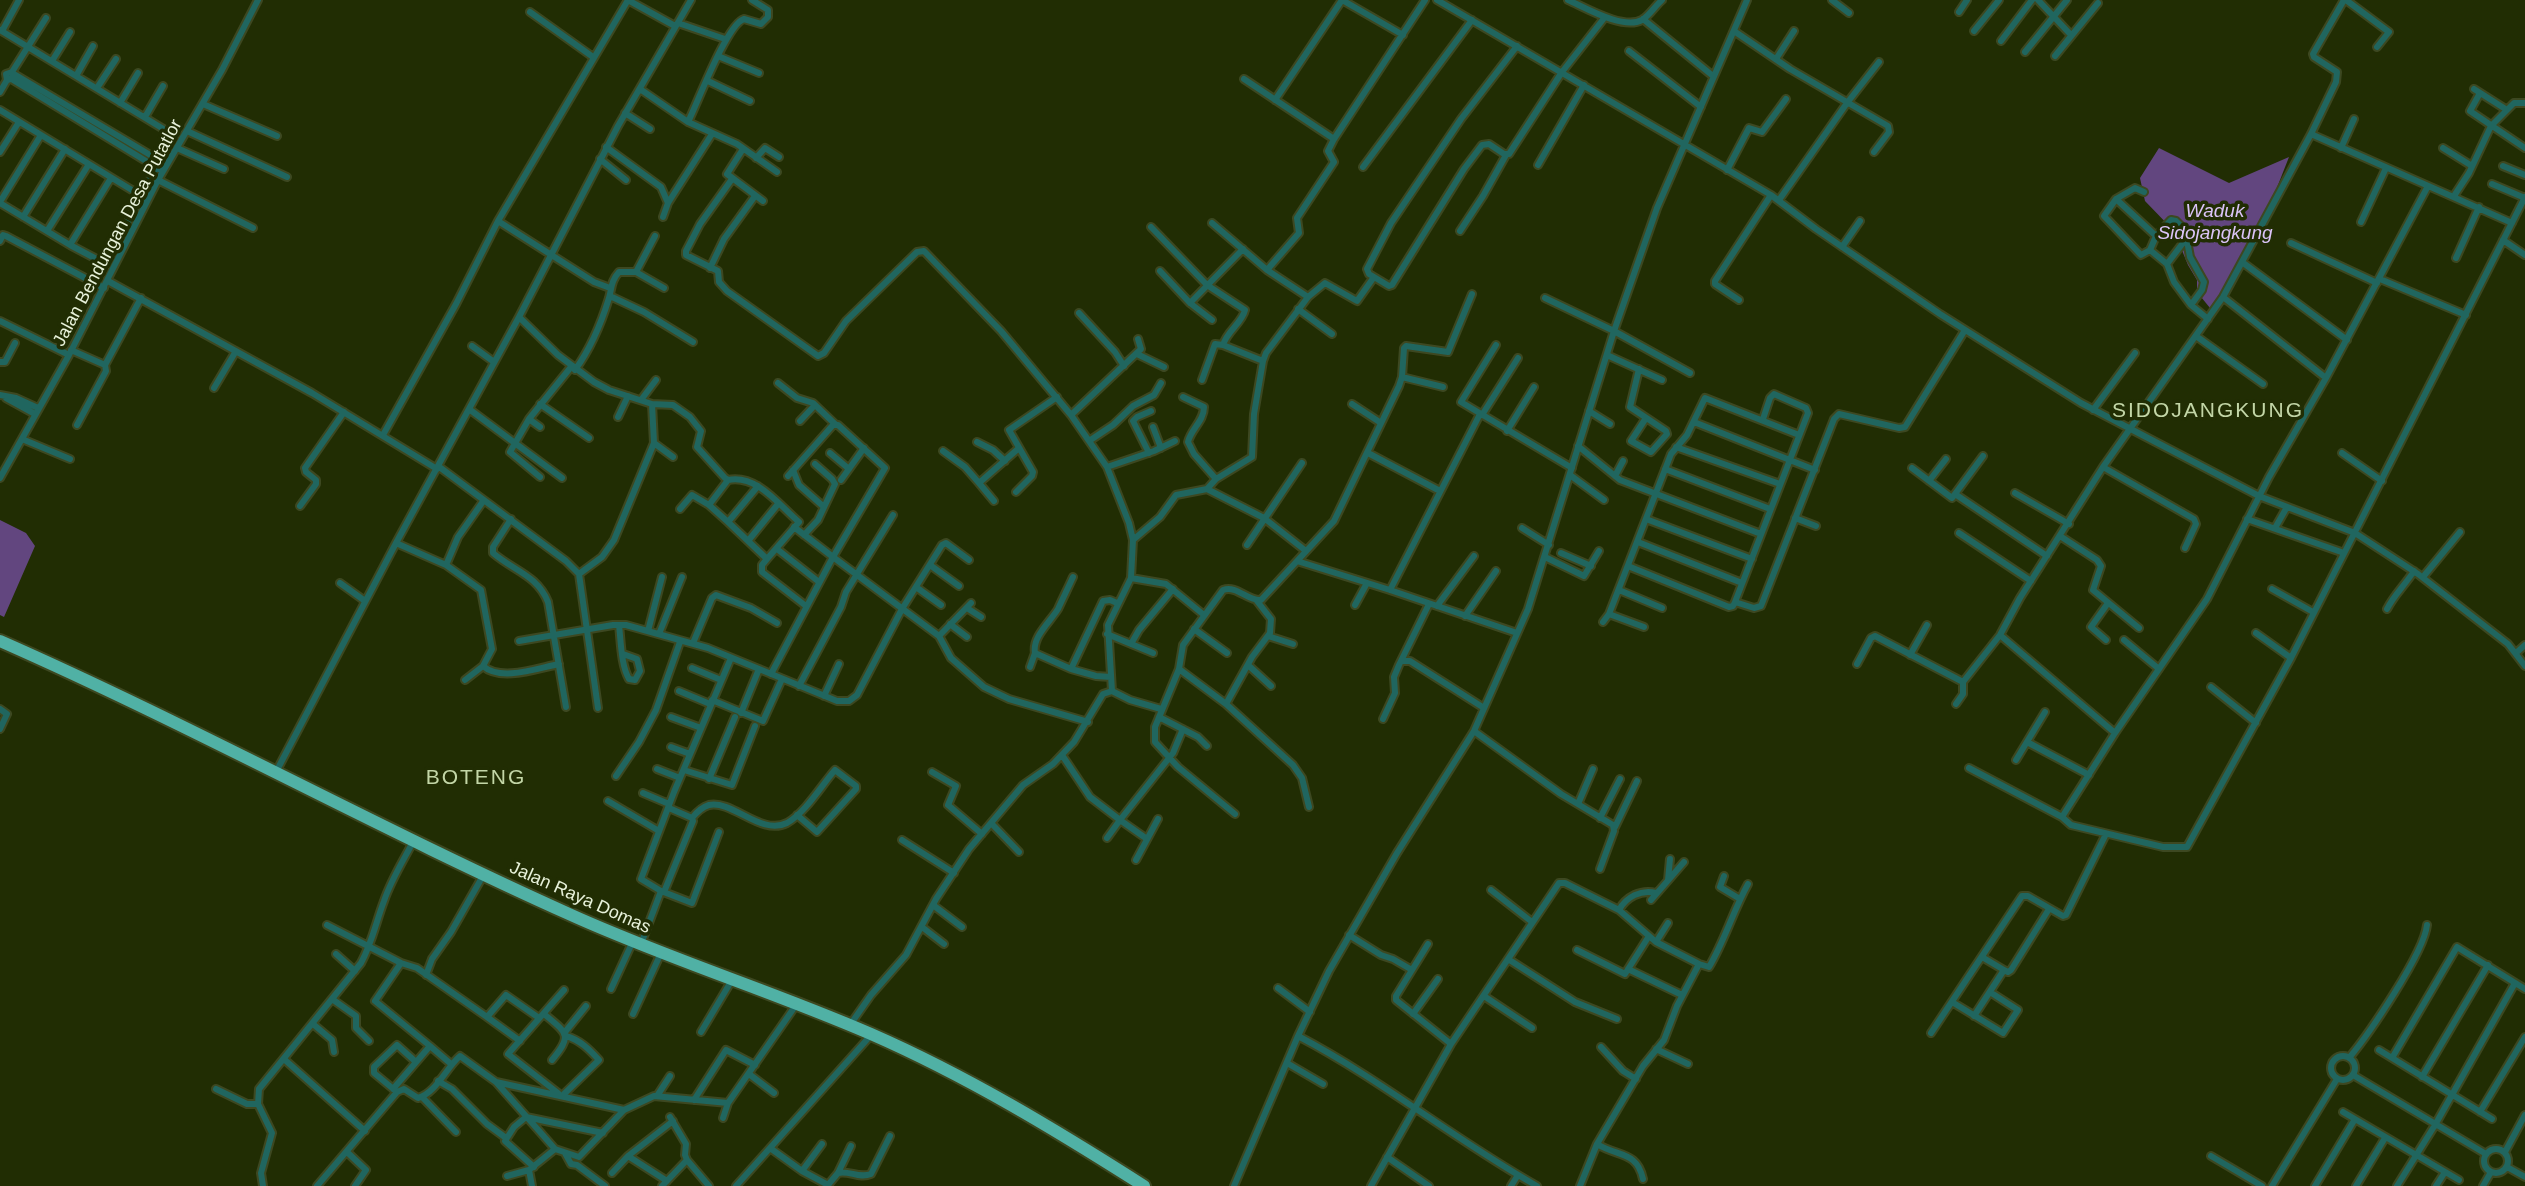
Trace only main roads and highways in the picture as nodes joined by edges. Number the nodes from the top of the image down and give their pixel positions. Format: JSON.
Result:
{"nodes":[{"id":1,"x":0,"y":641,"type":"edge"},
{"id":2,"x":1144,"y":1186,"type":"edge"}],
"edges":[{"from":1,"to":2,"type":"highway","name":"Jalan Raya Domas"}]}
